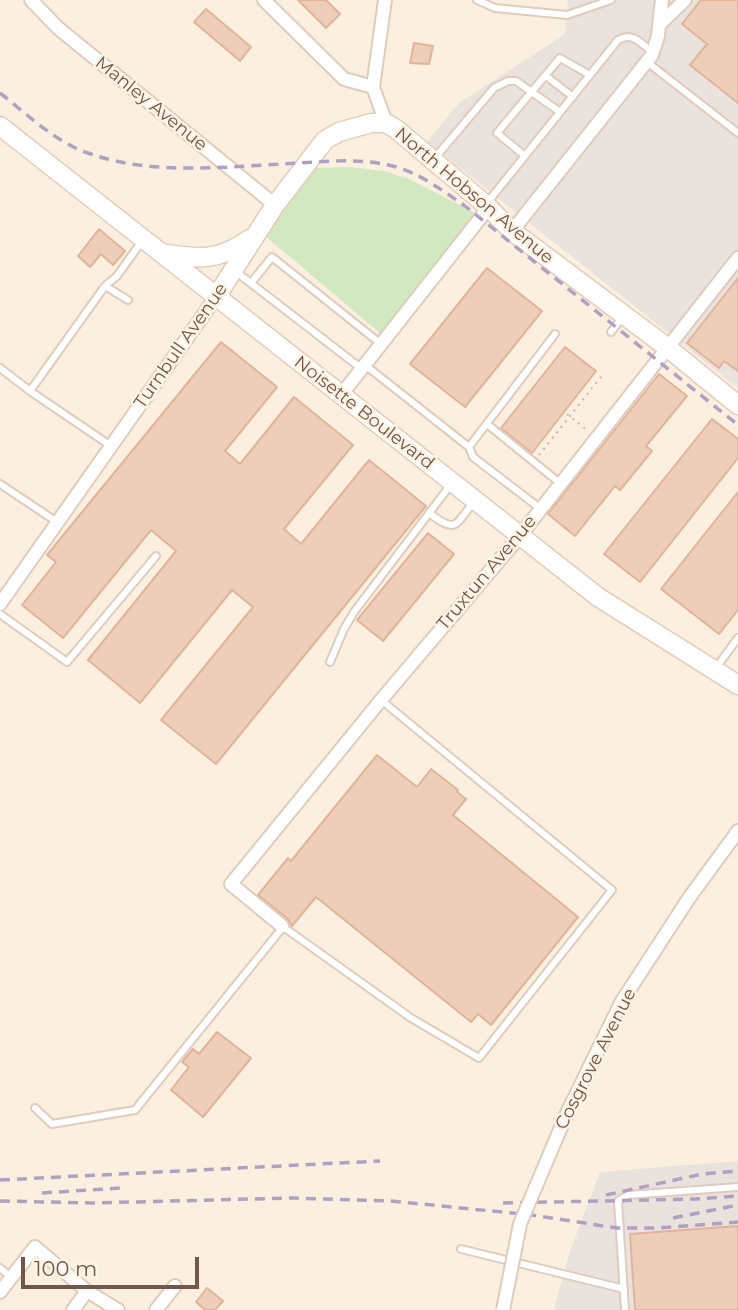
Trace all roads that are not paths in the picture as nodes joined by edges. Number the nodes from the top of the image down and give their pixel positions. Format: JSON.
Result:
{"nodes":[{"id":1,"x":31,"y":0,"type":"edge"},
{"id":2,"x":264,"y":0,"type":"edge"},
{"id":3,"x":385,"y":0,"type":"edge"},
{"id":4,"x":477,"y":0,"type":"edge"},
{"id":5,"x":611,"y":0,"type":"edge"},
{"id":6,"x":662,"y":0,"type":"edge"},
{"id":7,"x":685,"y":0,"type":"edge"},
{"id":8,"x":659,"y":25,"type":"junction"},
{"id":9,"x":650,"y":57,"type":"junction"},
{"id":10,"x":590,"y":75,"type":"junction"},
{"id":11,"x":546,"y":76,"type":"junction"},
{"id":12,"x":373,"y":88,"type":"junction"},
{"id":13,"x":532,"y":91,"type":"junction"},
{"id":14,"x":573,"y":97,"type":"junction"},
{"id":15,"x":560,"y":112,"type":"junction"},
{"id":16,"x":386,"y":123,"type":"junction"},
{"id":17,"x":0,"y":126,"type":"edge"},
{"id":18,"x":738,"y":133,"type":"edge"},
{"id":19,"x":525,"y":156,"type":"junction"},
{"id":20,"x":433,"y":160,"type":"junction"},
{"id":21,"x":275,"y":205,"type":"junction"},
{"id":22,"x":487,"y":206,"type":"junction"},
{"id":23,"x":512,"y":231,"type":"junction"},
{"id":24,"x":256,"y":234,"type":"junction"},
{"id":25,"x":143,"y":239,"type":"junction"},
{"id":26,"x":161,"y":253,"type":"junction"},
{"id":27,"x":738,"y":258,"type":"edge"},
{"id":28,"x":233,"y":270,"type":"junction"},
{"id":29,"x":251,"y":283,"type":"junction"},
{"id":30,"x":105,"y":286,"type":"junction"},
{"id":31,"x":216,"y":297,"type":"junction"},
{"id":32,"x":128,"y":300,"type":"dead end"},
{"id":33,"x":623,"y":316,"type":"junction"},
{"id":34,"x":611,"y":332,"type":"dead end"},
{"id":35,"x":555,"y":334,"type":"dead end"},
{"id":36,"x":382,"y":344,"type":"junction"},
{"id":37,"x":668,"y":348,"type":"junction"},
{"id":38,"x":363,"y":367,"type":"junction"},
{"id":39,"x":0,"y":368,"type":"edge"},
{"id":40,"x":30,"y":391,"type":"junction"},
{"id":41,"x":341,"y":395,"type":"junction"},
{"id":42,"x":738,"y":405,"type":"edge"},
{"id":43,"x":487,"y":424,"type":"junction"},
{"id":44,"x":111,"y":446,"type":"junction"},
{"id":45,"x":469,"y":447,"type":"junction"},
{"id":46,"x":452,"y":483,"type":"junction"},
{"id":47,"x":0,"y":484,"type":"edge"},
{"id":48,"x":561,"y":484,"type":"junction"},
{"id":49,"x":474,"y":501,"type":"junction"},
{"id":50,"x":541,"y":509,"type":"junction"},
{"id":51,"x":429,"y":513,"type":"junction"},
{"id":52,"x":57,"y":522,"type":"junction"},
{"id":53,"x":519,"y":537,"type":"junction"},
{"id":54,"x":156,"y":556,"type":"dead end"},
{"id":55,"x":2,"y":598,"type":"edge"},
{"id":56,"x":0,"y":614,"type":"edge"},
{"id":57,"x":737,"y":643,"type":"edge"},
{"id":58,"x":330,"y":663,"type":"dead end"},
{"id":59,"x":714,"y":671,"type":"junction"},
{"id":60,"x":738,"y":685,"type":"edge"},
{"id":61,"x":381,"y":700,"type":"junction"},
{"id":62,"x":738,"y":831,"type":"edge"},
{"id":63,"x":282,"y":926,"type":"junction"},
{"id":64,"x":35,"y":1108,"type":"dead end"},
{"id":65,"x":738,"y":1187,"type":"edge"},
{"id":66,"x":461,"y":1249,"type":"dead end"},
{"id":67,"x":0,"y":1268,"type":"edge"},
{"id":68,"x":11,"y":1277,"type":"junction"},
{"id":69,"x":175,"y":1286,"type":"dead end"},
{"id":70,"x":624,"y":1289,"type":"junction"},
{"id":71,"x":87,"y":1291,"type":"junction"},
{"id":72,"x":0,"y":1292,"type":"edge"},
{"id":73,"x":73,"y":1310,"type":"edge"},
{"id":74,"x":118,"y":1310,"type":"edge"},
{"id":75,"x":156,"y":1310,"type":"edge"},
{"id":76,"x":503,"y":1310,"type":"edge"},
{"id":77,"x":625,"y":1310,"type":"edge"}],
"edges":[{"from":1,"to":21,"type":"street","name":"Manley Avenue"},
{"from":2,"to":12,"type":"street"},
{"from":3,"to":12,"type":"street"},
{"from":4,"to":5,"type":"lane"},
{"from":6,"to":8,"type":"street"},
{"from":7,"to":8,"type":"street"},
{"from":8,"to":9,"type":"street"},
{"from":9,"to":10,"type":"lane"},
{"from":9,"to":18,"type":"lane"},
{"from":9,"to":23,"type":"street"},
{"from":10,"to":11,"type":"lane"},
{"from":10,"to":14,"type":"lane"},
{"from":11,"to":13,"type":"lane"},
{"from":11,"to":14,"type":"lane"},
{"from":12,"to":16,"type":"street","name":"North Hobson Avenue"},
{"from":13,"to":15,"type":"lane"},
{"from":13,"to":19,"type":"lane"},
{"from":13,"to":20,"type":"lane"},
{"from":14,"to":15,"type":"lane"},
{"from":15,"to":19,"type":"lane"},
{"from":16,"to":20,"type":"street","name":"North Hobson Avenue"},
{"from":16,"to":21,"type":"street","name":"Turnbull Avenue"},
{"from":17,"to":25,"type":"street","name":"Noisette Boulevard"},
{"from":19,"to":22,"type":"lane"},
{"from":20,"to":22,"type":"street","name":"North Hobson Avenue"},
{"from":21,"to":24,"type":"street","name":"Turnbull Avenue"},
{"from":22,"to":23,"type":"street","name":"North Hobson Avenue"},
{"from":22,"to":36,"type":"street"},
{"from":23,"to":33,"type":"street","name":"North Hobson Avenue"},
{"from":24,"to":26,"type":"street"},
{"from":24,"to":28,"type":"street","name":"Turnbull Avenue"},
{"from":25,"to":26,"type":"street","name":"Noisette Boulevard"},
{"from":25,"to":30,"type":"lane"},
{"from":26,"to":31,"type":"street","name":"Noisette Boulevard"},
{"from":27,"to":37,"type":"street","name":"Truxtun Avenue"},
{"from":28,"to":29,"type":"lane"},
{"from":28,"to":31,"type":"street","name":"Turnbull Avenue"},
{"from":29,"to":36,"type":"lane"},
{"from":29,"to":38,"type":"lane"},
{"from":30,"to":32,"type":"lane"},
{"from":30,"to":40,"type":"lane"},
{"from":31,"to":41,"type":"street","name":"Noisette Boulevard"},
{"from":31,"to":44,"type":"street","name":"Turnbull Avenue"},
{"from":33,"to":34,"type":"lane"},
{"from":33,"to":37,"type":"street","name":"North Hobson Avenue"},
{"from":35,"to":43,"type":"lane"},
{"from":36,"to":38,"type":"street"},
{"from":37,"to":42,"type":"street","name":"North Hobson Avenue"},
{"from":37,"to":48,"type":"street","name":"Truxtun Avenue"},
{"from":38,"to":41,"type":"street"},
{"from":38,"to":45,"type":"lane"},
{"from":39,"to":40,"type":"lane"},
{"from":40,"to":44,"type":"lane"},
{"from":41,"to":46,"type":"street","name":"Noisette Boulevard"},
{"from":43,"to":45,"type":"lane"},
{"from":43,"to":48,"type":"lane"},
{"from":44,"to":52,"type":"street","name":"Turnbull Avenue"},
{"from":45,"to":50,"type":"lane"},
{"from":46,"to":49,"type":"street","name":"Noisette Boulevard"},
{"from":46,"to":51,"type":"lane"},
{"from":47,"to":52,"type":"lane"},
{"from":48,"to":50,"type":"street","name":"Truxtun Avenue"},
{"from":49,"to":51,"type":"lane"},
{"from":49,"to":53,"type":"street","name":"Noisette Boulevard"},
{"from":50,"to":53,"type":"street","name":"Truxtun Avenue"},
{"from":51,"to":58,"type":"lane"},
{"from":52,"to":55,"type":"street","name":"Turnbull Avenue"},
{"from":53,"to":59,"type":"street","name":"Noisette Boulevard"},
{"from":53,"to":61,"type":"street","name":"Truxtun Avenue"},
{"from":54,"to":56,"type":"lane"},
{"from":57,"to":59,"type":"lane"},
{"from":59,"to":60,"type":"street","name":"Noisette Boulevard"},
{"from":61,"to":63,"type":"street","name":"Truxtun Avenue"},
{"from":61,"to":63,"type":"lane"},
{"from":62,"to":76,"type":"street","name":"Cosgrove Avenue","bridge":true},
{"from":63,"to":64,"type":"lane"},
{"from":65,"to":70,"type":"lane"},
{"from":66,"to":70,"type":"lane"},
{"from":67,"to":68,"type":"lane"},
{"from":68,"to":71,"type":"street"},
{"from":68,"to":72,"type":"street"},
{"from":69,"to":75,"type":"street"},
{"from":70,"to":77,"type":"lane"},
{"from":71,"to":73,"type":"street"},
{"from":71,"to":74,"type":"street"}]}
